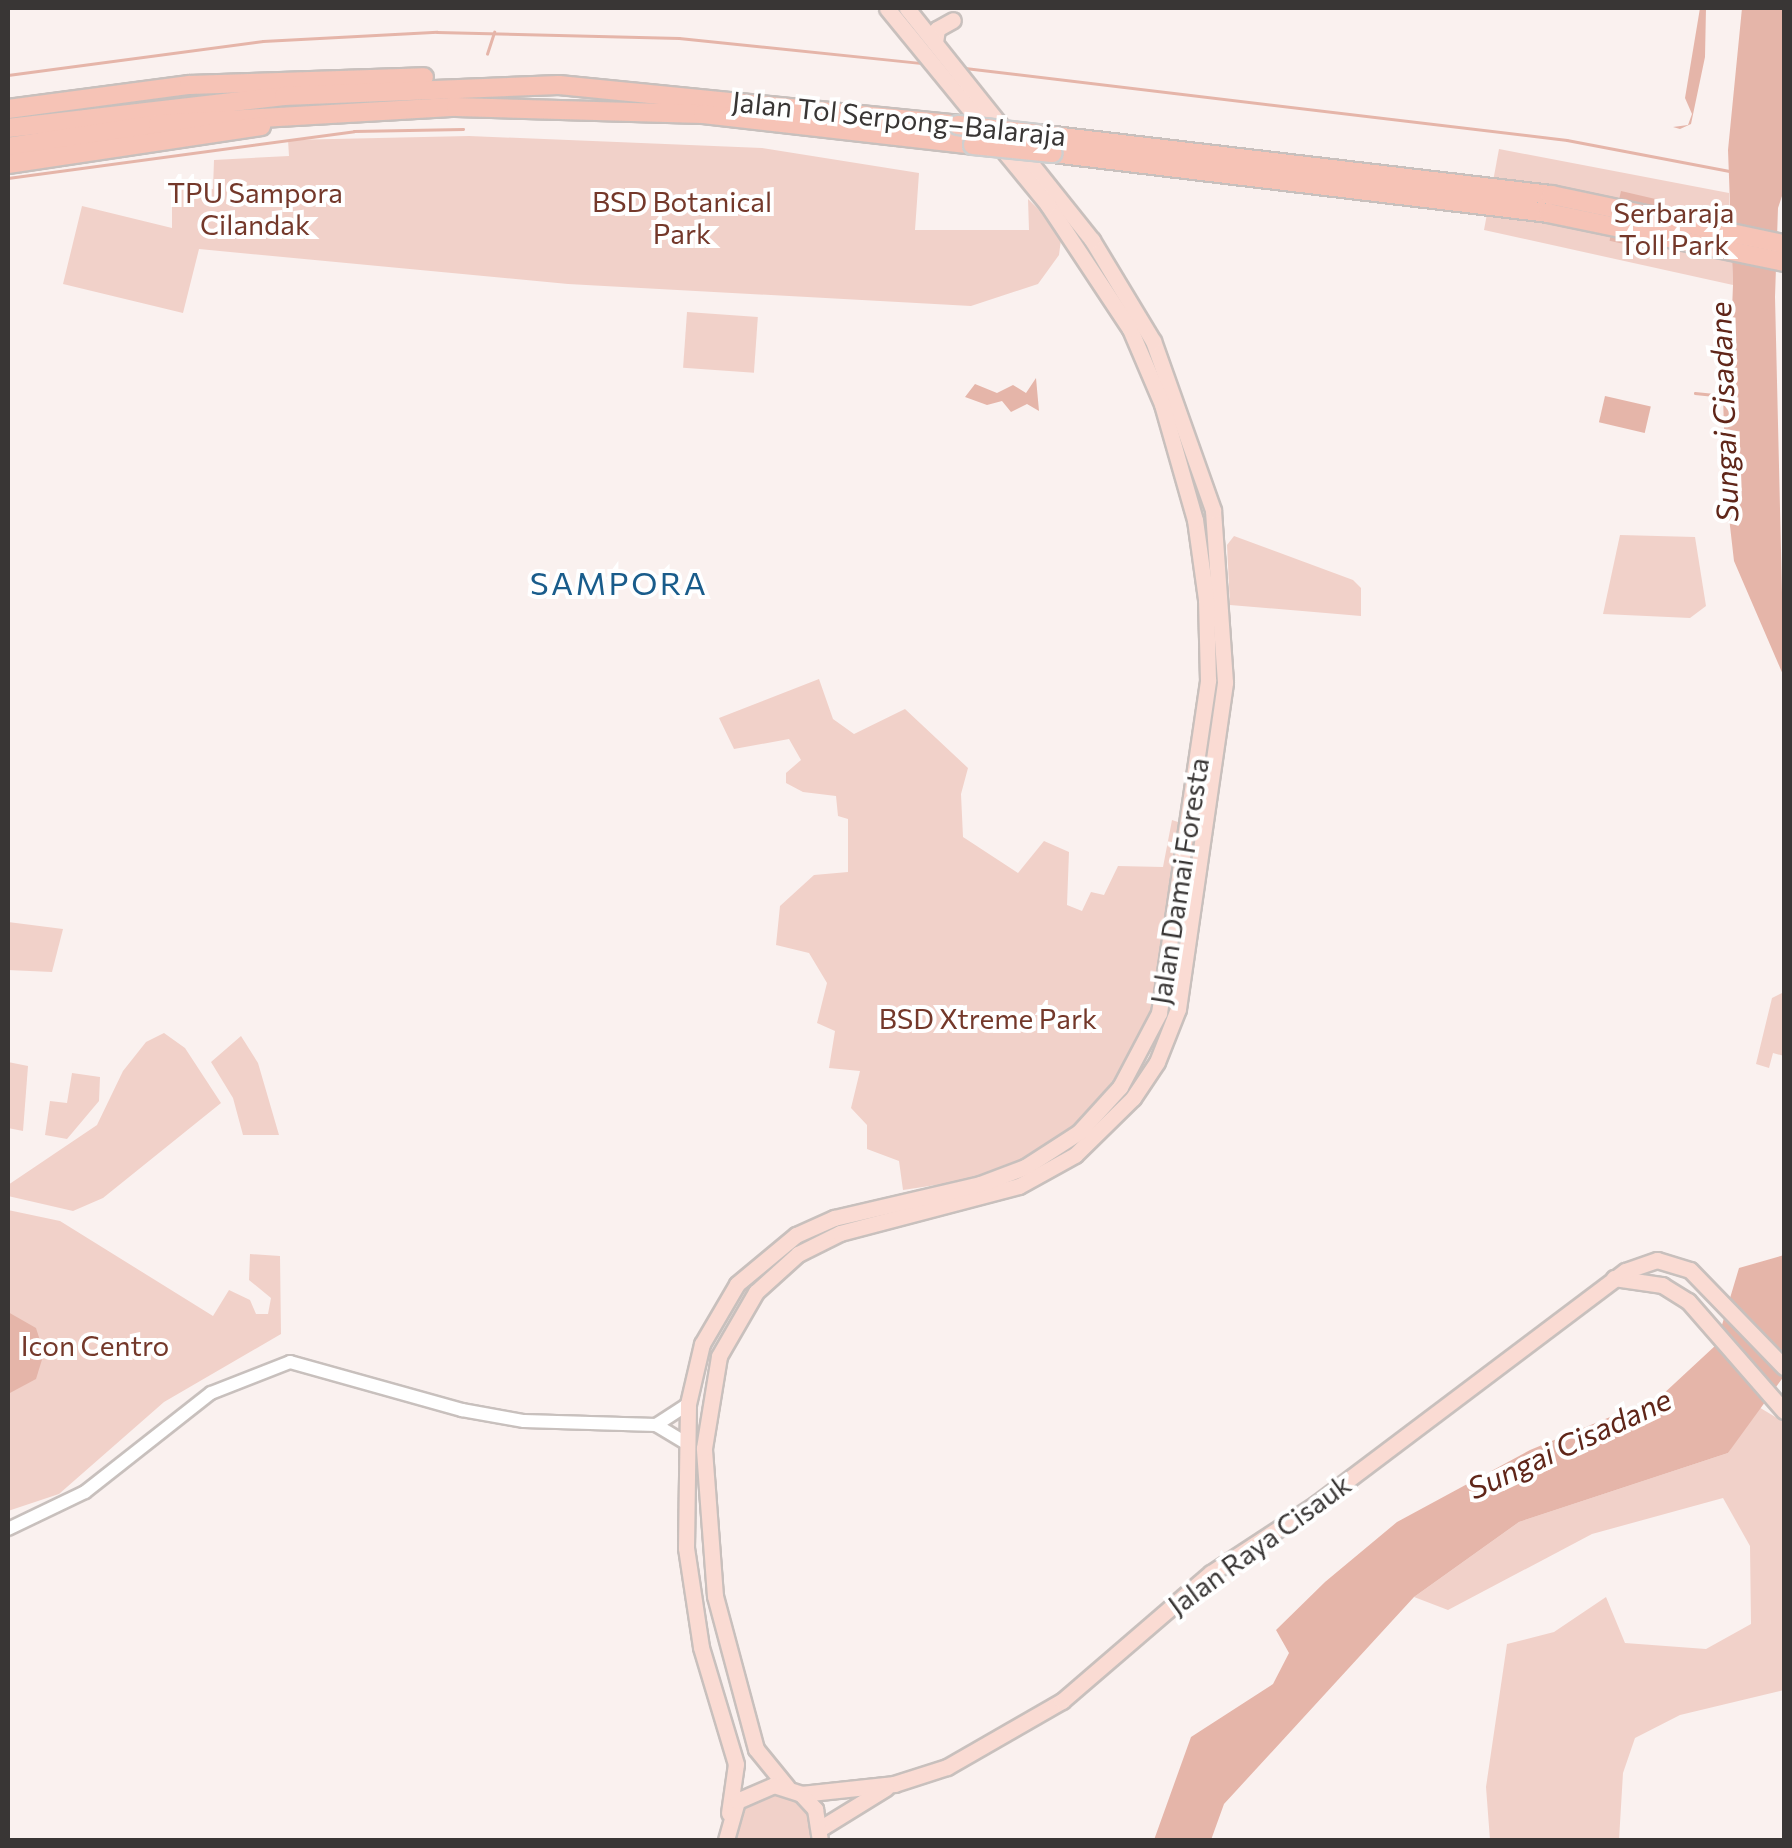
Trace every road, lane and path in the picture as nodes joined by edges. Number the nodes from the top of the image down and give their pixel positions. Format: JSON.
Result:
{"nodes":[{"id":1,"x":888,"y":8,"type":"edge"},
{"id":2,"x":908,"y":8,"type":"edge"},
{"id":3,"x":953,"y":20,"type":"dead end"},
{"id":4,"x":935,"y":42,"type":"junction"},
{"id":5,"x":559,"y":85,"type":"junction"},
{"id":6,"x":8,"y":107,"type":"edge"},
{"id":7,"x":345,"y":110,"type":"junction"},
{"id":8,"x":8,"y":128,"type":"edge"},
{"id":9,"x":8,"y":146,"type":"edge"},
{"id":10,"x":8,"y":164,"type":"edge"},
{"id":11,"x":1439,"y":189,"type":"junction"},
{"id":12,"x":1784,"y":244,"type":"edge"},
{"id":13,"x":1784,"y":262,"type":"edge"},
{"id":14,"x":1208,"y":680,"type":"junction"},
{"id":15,"x":1225,"y":682,"type":"junction"},
{"id":16,"x":1174,"y":934,"type":"junction"},
{"id":17,"x":1191,"y":937,"type":"junction"},
{"id":18,"x":1610,"y":1278,"type":"junction"},
{"id":19,"x":724,"y":1302,"type":"junction"},
{"id":20,"x":742,"y":1312,"type":"junction"},
{"id":21,"x":1784,"y":1367,"type":"edge"},
{"id":22,"x":688,"y":1404,"type":"junction"},
{"id":23,"x":1784,"y":1412,"type":"edge"},
{"id":24,"x":656,"y":1425,"type":"junction"},
{"id":25,"x":686,"y":1442,"type":"junction"},
{"id":26,"x":703,"y":1488,"type":"junction"},
{"id":27,"x":684,"y":1490,"type":"junction"},
{"id":28,"x":8,"y":1529,"type":"edge"},
{"id":29,"x":894,"y":1784,"type":"junction"},
{"id":30,"x":794,"y":1791,"type":"junction"},
{"id":31,"x":725,"y":1830,"type":"edge"},
{"id":32,"x":821,"y":1834,"type":"edge"}],
"edges":[{"from":1,"to":14,"type":"main road","name":"Jalan Damai Foresta"},
{"from":2,"to":4,"type":"main road","name":"Jalan Damai Foresta"},
{"from":3,"to":4,"type":"main road"},
{"from":4,"to":15,"type":"main road","name":"Jalan Damai Foresta"},
{"from":5,"to":6,"type":"highway"},
{"from":5,"to":8,"type":"highway","name":"Jalan Tol Serpong–Balaraja"},
{"from":5,"to":11,"type":"highway","name":"Jalan Tol Serpong–Balaraja","bridge":true},
{"from":7,"to":9,"type":"highway","name":"Jalan Tol Serpong–Balaraja"},
{"from":7,"to":10,"type":"highway"},
{"from":7,"to":11,"type":"highway","name":"Jalan Tol Serpong–Balaraja","bridge":true},
{"from":11,"to":12,"type":"highway","name":"Jalan Tol Serpong–Balaraja"},
{"from":11,"to":13,"type":"highway","name":"Jalan Tol Serpong–Balaraja"},
{"from":14,"to":15,"type":"main road"},
{"from":14,"to":16,"type":"main road","name":"Jalan Damai Foresta"},
{"from":15,"to":17,"type":"main road","name":"Jalan Damai Foresta"},
{"from":16,"to":17,"type":"main road"},
{"from":16,"to":19,"type":"main road","name":"Jalan Damai Foresta"},
{"from":17,"to":20,"type":"main road","name":"Jalan Damai Foresta"},
{"from":18,"to":21,"type":"main road","name":"Jalan Raya Cisauk"},
{"from":18,"to":23,"type":"main road"},
{"from":18,"to":29,"type":"main road","name":"Jalan Raya Cisauk"},
{"from":19,"to":20,"type":"main road"},
{"from":19,"to":22,"type":"main road","name":"Jalan Damai Foresta"},
{"from":20,"to":26,"type":"main road","name":"Jalan Damai Foresta"},
{"from":22,"to":24,"type":"street"},
{"from":22,"to":25,"type":"main road","name":"Jalan Damai Foresta"},
{"from":24,"to":25,"type":"street"},
{"from":24,"to":28,"type":"street"},
{"from":25,"to":27,"type":"main road","name":"Jalan Damai Foresta"},
{"from":26,"to":27,"type":"main road"},
{"from":26,"to":30,"type":"main road","name":"Jalan Damai Foresta"},
{"from":27,"to":31,"type":"main road","name":"Jalan Damai Foresta"},
{"from":29,"to":30,"type":"main road","name":"Jalan Raya Cisauk"},
{"from":29,"to":32,"type":"main road","name":"Jalan Raya Cisauk"},
{"from":30,"to":31,"type":"main road","name":"Jalan Raya Cisauk"},
{"from":30,"to":32,"type":"main road","name":"Jalan Damai Foresta"}]}
